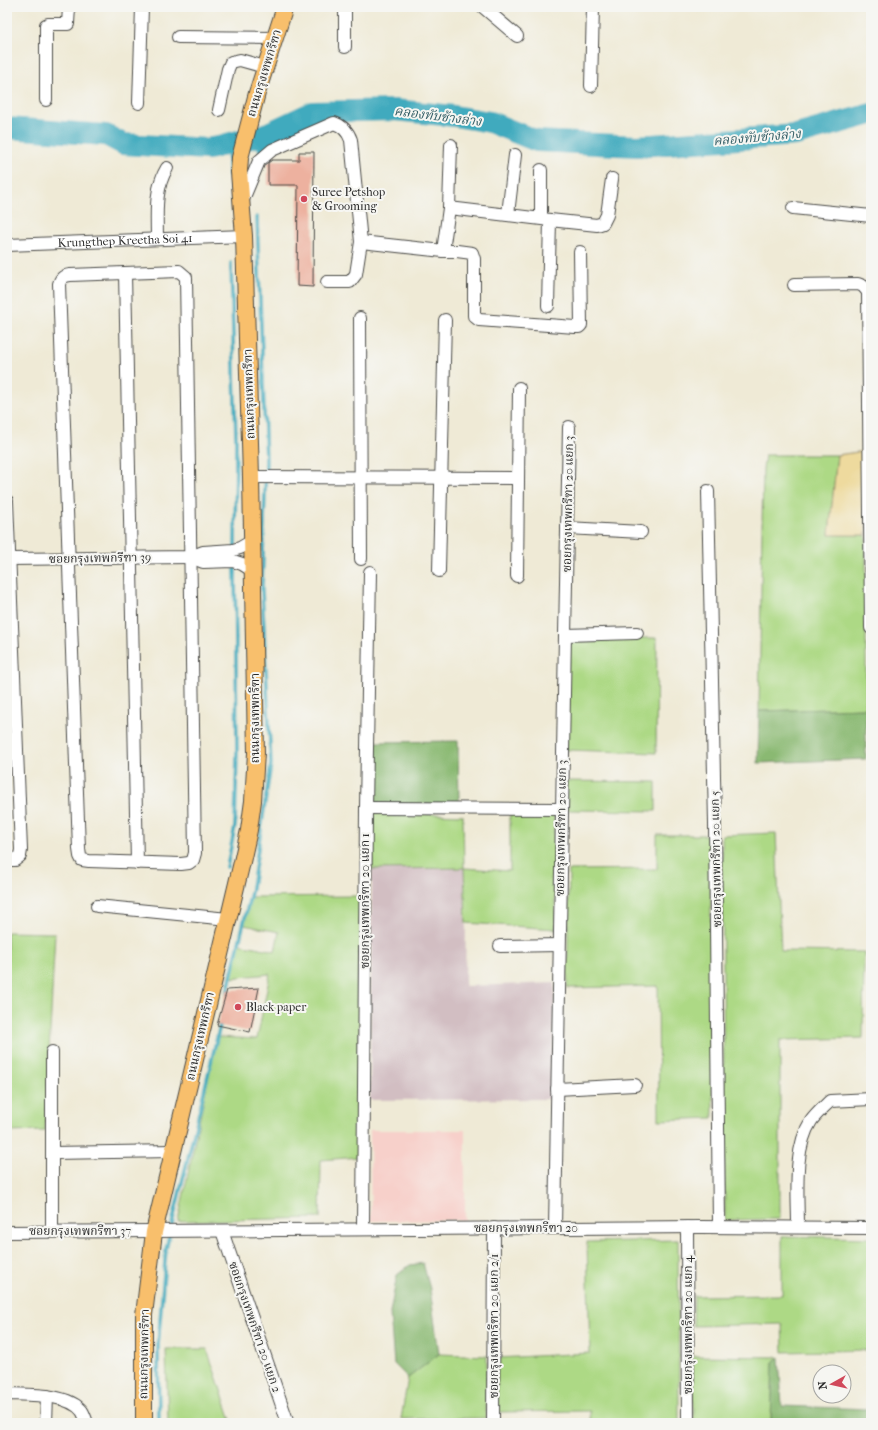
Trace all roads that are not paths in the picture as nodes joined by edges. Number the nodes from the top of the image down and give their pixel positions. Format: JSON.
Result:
{"nodes":[{"id":1,"x":69,"y":7,"type":"edge"},
{"id":2,"x":142,"y":7,"type":"edge"},
{"id":3,"x":284,"y":7,"type":"edge"},
{"id":4,"x":345,"y":7,"type":"edge"},
{"id":5,"x":483,"y":7,"type":"edge"},
{"id":6,"x":593,"y":7,"type":"edge"},
{"id":7,"x":517,"y":36,"type":"dead end"},
{"id":8,"x":178,"y":37,"type":"dead end"},
{"id":9,"x":275,"y":38,"type":"junction"},
{"id":10,"x":345,"y":47,"type":"dead end"},
{"id":11,"x":264,"y":67,"type":"junction"},
{"id":12,"x":591,"y":86,"type":"dead end"},
{"id":13,"x":46,"y":100,"type":"dead end"},
{"id":14,"x":139,"y":103,"type":"dead end"},
{"id":15,"x":219,"y":110,"type":"dead end"},
{"id":16,"x":451,"y":145,"type":"dead end"},
{"id":17,"x":515,"y":155,"type":"dead end"},
{"id":18,"x":167,"y":168,"type":"dead end"},
{"id":19,"x":541,"y":170,"type":"dead end"},
{"id":20,"x":612,"y":179,"type":"dead end"},
{"id":21,"x":241,"y":205,"type":"junction"},
{"id":22,"x":448,"y":208,"type":"junction"},
{"id":23,"x":793,"y":208,"type":"dead end"},
{"id":24,"x":508,"y":214,"type":"junction"},
{"id":25,"x":871,"y":216,"type":"edge"},
{"id":26,"x":545,"y":219,"type":"junction"},
{"id":27,"x":244,"y":236,"type":"junction"},
{"id":28,"x":157,"y":239,"type":"junction"},
{"id":29,"x":361,"y":242,"type":"junction"},
{"id":30,"x":7,"y":245,"type":"edge"},
{"id":31,"x":443,"y":251,"type":"junction"},
{"id":32,"x":580,"y":252,"type":"dead end"},
{"id":33,"x":125,"y":273,"type":"junction"},
{"id":34,"x":327,"y":282,"type":"dead end"},
{"id":35,"x":794,"y":285,"type":"dead end"},
{"id":36,"x":548,"y":306,"type":"dead end"},
{"id":37,"x":360,"y":318,"type":"dead end"},
{"id":38,"x":445,"y":320,"type":"dead end"},
{"id":39,"x":519,"y":388,"type":"dead end"},
{"id":40,"x":569,"y":427,"type":"dead end"},
{"id":41,"x":255,"y":477,"type":"junction"},
{"id":42,"x":361,"y":477,"type":"junction"},
{"id":43,"x":442,"y":478,"type":"junction"},
{"id":44,"x":518,"y":478,"type":"junction"},
{"id":45,"x":708,"y":491,"type":"dead end"},
{"id":46,"x":7,"y":501,"type":"edge"},
{"id":47,"x":870,"y":518,"type":"edge"},
{"id":48,"x":567,"y":528,"type":"junction"},
{"id":49,"x":641,"y":532,"type":"dead end"},
{"id":50,"x":252,"y":541,"type":"junction"},
{"id":51,"x":190,"y":557,"type":"junction"},
{"id":52,"x":70,"y":558,"type":"junction"},
{"id":53,"x":131,"y":558,"type":"junction"},
{"id":54,"x":9,"y":559,"type":"junction"},
{"id":55,"x":361,"y":559,"type":"dead end"},
{"id":56,"x":253,"y":571,"type":"junction"},
{"id":57,"x":439,"y":571,"type":"dead end"},
{"id":58,"x":370,"y":572,"type":"dead end"},
{"id":59,"x":517,"y":576,"type":"dead end"},
{"id":60,"x":871,"y":628,"type":"edge"},
{"id":61,"x":637,"y":633,"type":"dead end"},
{"id":62,"x":564,"y":635,"type":"junction"},
{"id":63,"x":366,"y":808,"type":"junction"},
{"id":64,"x":562,"y":809,"type":"junction"},
{"id":65,"x":7,"y":860,"type":"edge"},
{"id":66,"x":137,"y":863,"type":"junction"},
{"id":67,"x":97,"y":906,"type":"dead end"},
{"id":68,"x":228,"y":919,"type":"junction"},
{"id":69,"x":559,"y":945,"type":"junction"},
{"id":70,"x":500,"y":946,"type":"dead end"},
{"id":71,"x":52,"y":1052,"type":"dead end"},
{"id":72,"x":635,"y":1085,"type":"dead end"},
{"id":73,"x":557,"y":1089,"type":"junction"},
{"id":74,"x":871,"y":1099,"type":"edge"},
{"id":75,"x":173,"y":1150,"type":"junction"},
{"id":76,"x":52,"y":1153,"type":"junction"},
{"id":77,"x":687,"y":1227,"type":"junction"},
{"id":78,"x":719,"y":1227,"type":"junction"},
{"id":79,"x":798,"y":1227,"type":"junction"},
{"id":80,"x":494,"y":1228,"type":"junction"},
{"id":81,"x":555,"y":1228,"type":"junction"},
{"id":82,"x":871,"y":1228,"type":"edge"},
{"id":83,"x":363,"y":1229,"type":"junction"},
{"id":84,"x":52,"y":1231,"type":"junction"},
{"id":85,"x":159,"y":1231,"type":"junction"},
{"id":86,"x":181,"y":1231,"type":"joint"},
{"id":87,"x":222,"y":1231,"type":"junction"},
{"id":88,"x":7,"y":1232,"type":"edge"},
{"id":89,"x":7,"y":1394,"type":"edge"},
{"id":90,"x":47,"y":1396,"type":"junction"},
{"id":91,"x":46,"y":1423,"type":"edge"},
{"id":92,"x":87,"y":1423,"type":"edge"},
{"id":93,"x":144,"y":1423,"type":"edge"},
{"id":94,"x":288,"y":1423,"type":"edge"},
{"id":95,"x":494,"y":1423,"type":"edge"},
{"id":96,"x":688,"y":1423,"type":"edge"}],
"edges":[{"from":1,"to":13,"type":"street"},
{"from":2,"to":14,"type":"street"},
{"from":3,"to":9,"type":"main road","name":"ถนนกรุงเทพกรีฑา"},
{"from":4,"to":10,"type":"street"},
{"from":5,"to":7,"type":"street"},
{"from":6,"to":12,"type":"street"},
{"from":8,"to":9,"type":"street"},
{"from":9,"to":11,"type":"main road","name":"ถนนกรุงเทพกรีฑา"},
{"from":11,"to":15,"type":"street"},
{"from":11,"to":21,"type":"main road","name":"ถนนกรุงเทพกรีฑา"},
{"from":16,"to":22,"type":"street"},
{"from":17,"to":24,"type":"street"},
{"from":18,"to":28,"type":"street"},
{"from":19,"to":26,"type":"street"},
{"from":20,"to":26,"type":"street"},
{"from":21,"to":27,"type":"main road","name":"ถนนกรุงเทพกรีฑา"},
{"from":21,"to":29,"type":"street"},
{"from":22,"to":24,"type":"street"},
{"from":22,"to":31,"type":"street"},
{"from":23,"to":25,"type":"street"},
{"from":24,"to":26,"type":"street"},
{"from":26,"to":36,"type":"street"},
{"from":27,"to":28,"type":"street","name":"Krungthep Kreetha Soi 41"},
{"from":27,"to":41,"type":"main road","name":"ถนนกรุงเทพกรีฑา"},
{"from":28,"to":30,"type":"street","name":"Krungthep Kreetha Soi 41"},
{"from":29,"to":31,"type":"street"},
{"from":29,"to":34,"type":"street"},
{"from":31,"to":32,"type":"street"},
{"from":33,"to":51,"type":"street"},
{"from":33,"to":52,"type":"street"},
{"from":33,"to":53,"type":"street"},
{"from":35,"to":47,"type":"street"},
{"from":37,"to":42,"type":"street"},
{"from":38,"to":43,"type":"street"},
{"from":39,"to":44,"type":"street"},
{"from":40,"to":48,"type":"street","name":"ซอยกรุงเทพกรีฑา 20 แยก 3"},
{"from":41,"to":42,"type":"street"},
{"from":41,"to":50,"type":"main road","name":"ถนนกรุงเทพกรีฑา"},
{"from":42,"to":43,"type":"street"},
{"from":42,"to":55,"type":"street"},
{"from":43,"to":44,"type":"street"},
{"from":43,"to":57,"type":"street"},
{"from":44,"to":59,"type":"street"},
{"from":45,"to":78,"type":"street","name":"ซอยกรุงเทพกรีฑา 20 แยก 5"},
{"from":46,"to":54,"type":"street"},
{"from":47,"to":60,"type":"street"},
{"from":48,"to":49,"type":"street"},
{"from":48,"to":62,"type":"street","name":"ซอยกรุงเทพกรีฑา 20 แยก 3"},
{"from":50,"to":51,"type":"street","name":"ซอยกรุงเทพกรีฑา 39"},
{"from":50,"to":56,"type":"main road","name":"ถนนกรุงเทพกรีฑา"},
{"from":51,"to":53,"type":"street","name":"ซอยกรุงเทพกรีฑา 39"},
{"from":51,"to":56,"type":"street","name":"ซอยกรุงเทพกรีฑา 39"},
{"from":51,"to":66,"type":"street"},
{"from":52,"to":53,"type":"street","name":"ซอยกรุงเทพกรีฑา 39"},
{"from":52,"to":54,"type":"street","name":"ซอยกรุงเทพกรีฑา 39"},
{"from":52,"to":66,"type":"street"},
{"from":53,"to":66,"type":"street"},
{"from":54,"to":65,"type":"street"},
{"from":56,"to":68,"type":"main road","name":"ถนนกรุงเทพกรีฑา"},
{"from":58,"to":63,"type":"street","name":"ซอยกรุงเทพกรีฑา 20 แยก 1"},
{"from":61,"to":62,"type":"street"},
{"from":62,"to":64,"type":"street","name":"ซอยกรุงเทพกรีฑา 20 แยก 3"},
{"from":63,"to":64,"type":"street"},
{"from":63,"to":83,"type":"street","name":"ซอยกรุงเทพกรีฑา 20 แยก 1"},
{"from":64,"to":69,"type":"street","name":"ซอยกรุงเทพกรีฑา 20 แยก 3"},
{"from":67,"to":68,"type":"street"},
{"from":68,"to":75,"type":"main road","name":"ถนนกรุงเทพกรีฑา"},
{"from":69,"to":70,"type":"street"},
{"from":69,"to":73,"type":"street","name":"ซอยกรุงเทพกรีฑา 20 แยก 3"},
{"from":71,"to":76,"type":"street"},
{"from":72,"to":73,"type":"street"},
{"from":73,"to":81,"type":"street","name":"ซอยกรุงเทพกรีฑา 20 แยก 3"},
{"from":74,"to":79,"type":"street"},
{"from":75,"to":76,"type":"street"},
{"from":75,"to":85,"type":"main road","name":"ถนนกรุงเทพกรีฑา"},
{"from":76,"to":84,"type":"street"},
{"from":77,"to":78,"type":"street","name":"ซอยกรุงเทพกรีฑา 20"},
{"from":77,"to":81,"type":"street","name":"ซอยกรุงเทพกรีฑา 20"},
{"from":77,"to":96,"type":"street","name":"ซอยกรุงเทพกรีฑา 20 แยก 4"},
{"from":78,"to":79,"type":"street","name":"ซอยกรุงเทพกรีฑา 20"},
{"from":79,"to":82,"type":"street","name":"ซอยกรุงเทพกรีฑา 20"},
{"from":80,"to":81,"type":"street","name":"ซอยกรุงเทพกรีฑา 20"},
{"from":80,"to":83,"type":"street","name":"ซอยกรุงเทพกรีฑา 20"},
{"from":80,"to":95,"type":"street","name":"ซอยกรุงเทพกรีฑา 20 แยก 2/1"},
{"from":83,"to":87,"type":"street","name":"ซอยกรุงเทพกรีฑา 20"},
{"from":84,"to":85,"type":"street","name":"ซอยกรุงเทพกรีฑา 37"},
{"from":84,"to":88,"type":"street","name":"ซอยกรุงเทพกรีฑา 37"},
{"from":85,"to":86,"type":"street","name":"ซอยกรุงเทพกรีฑา 37"},
{"from":85,"to":93,"type":"main road","name":"ถนนกรุงเทพกรีฑา"},
{"from":86,"to":87,"type":"street","name":"ซอยกรุงเทพกรีฑา 20"},
{"from":87,"to":94,"type":"street","name":"ซอยกรุงเทพกรีฑา 20 แยก 2"},
{"from":89,"to":90,"type":"street"},
{"from":90,"to":91,"type":"street"},
{"from":90,"to":92,"type":"street"}]}
